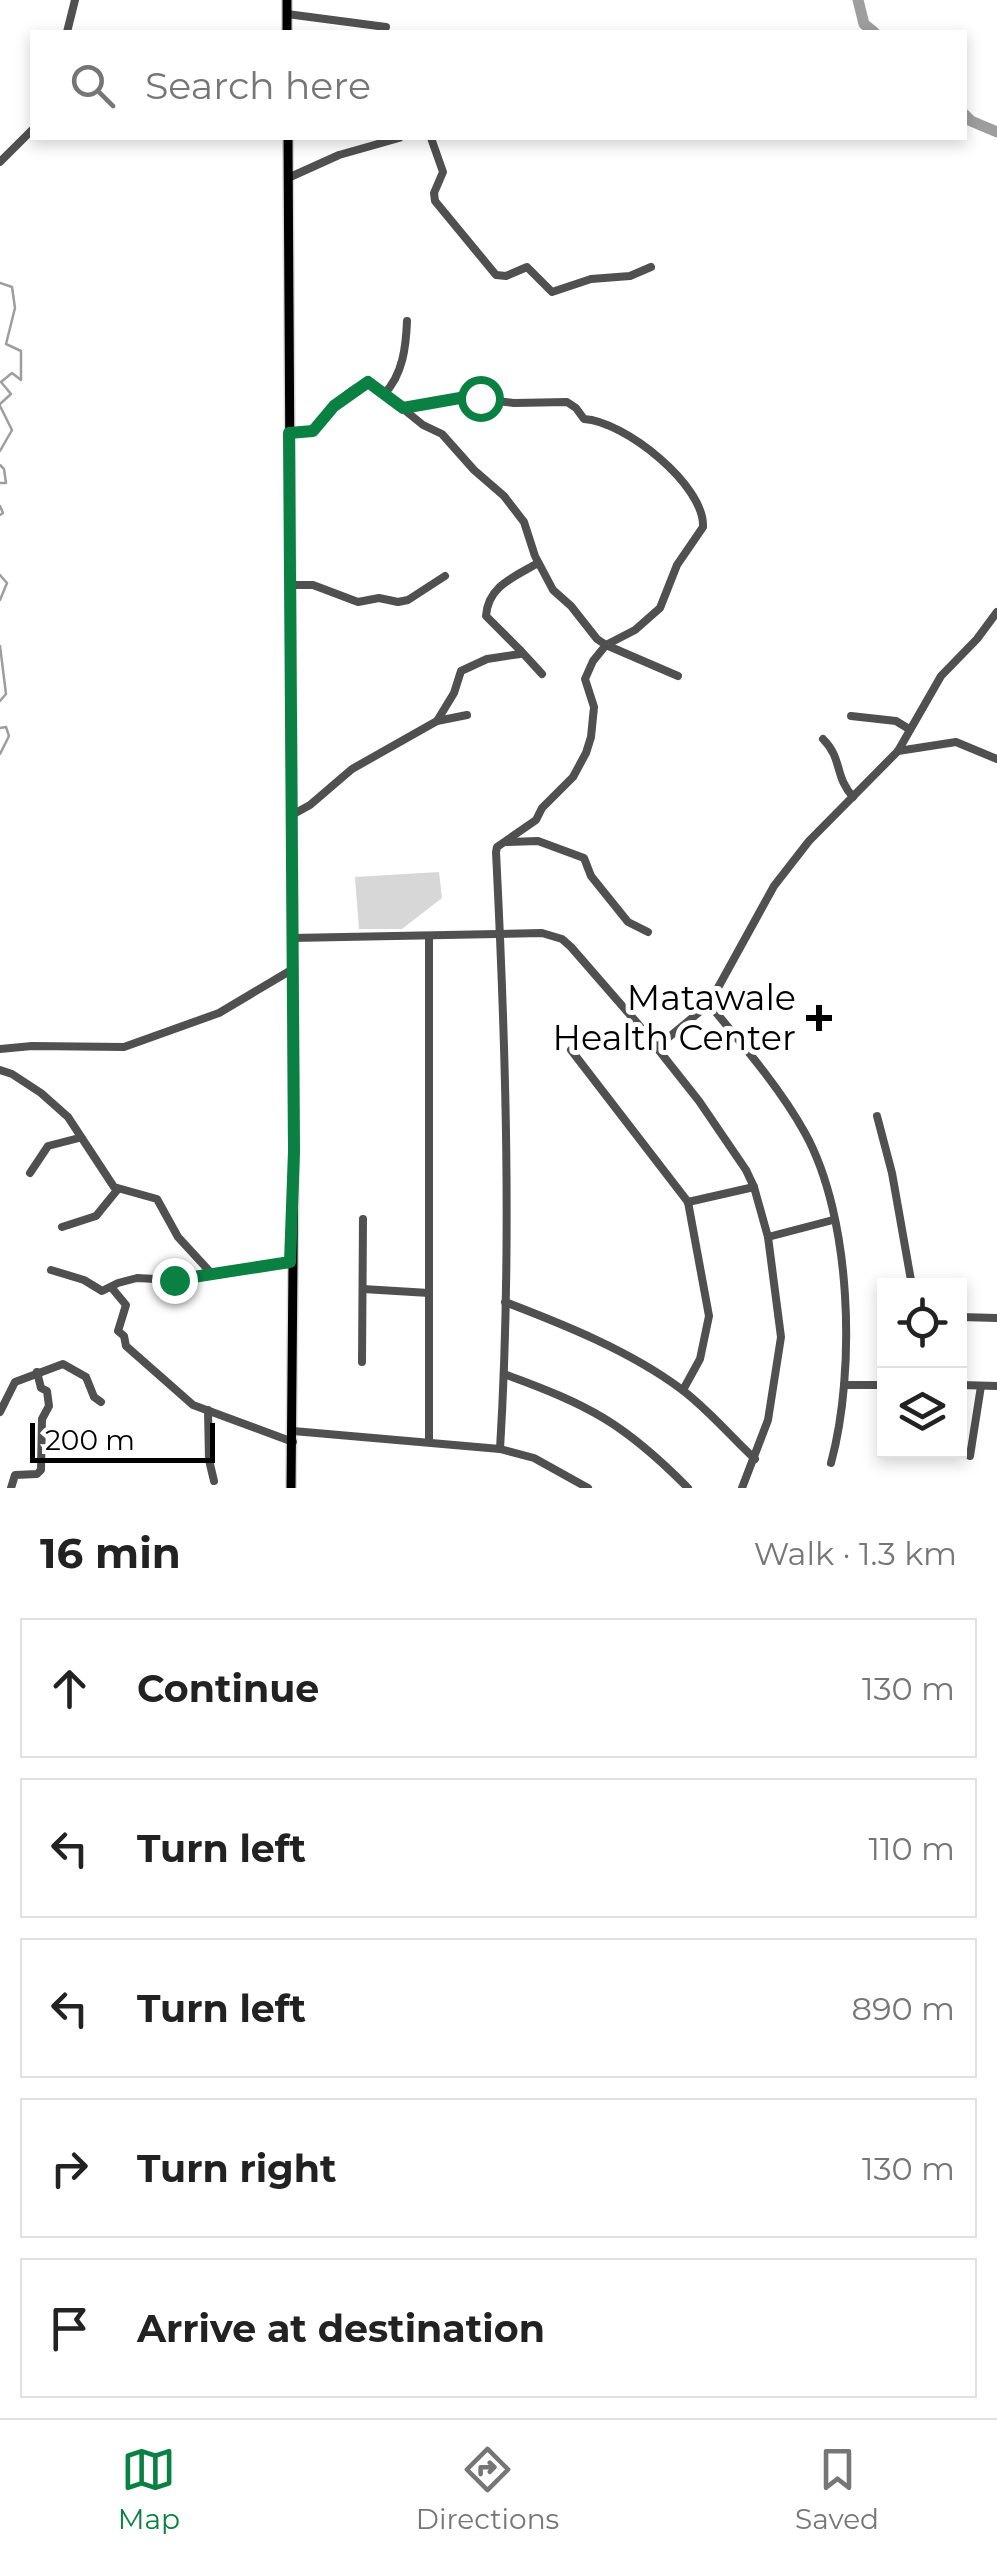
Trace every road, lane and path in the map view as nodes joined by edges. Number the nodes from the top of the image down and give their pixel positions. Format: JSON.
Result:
{"nodes":[{"id":1,"x":75,"y":0,"type":"edge"},
{"id":2,"x":287,"y":0,"type":"edge"},
{"id":3,"x":287,"y":14,"type":"junction"},
{"id":4,"x":386,"y":27,"type":"dead end"},
{"id":5,"x":68,"y":30,"type":"edge"},
{"id":6,"x":287,"y":30,"type":"edge"},
{"id":7,"x":30,"y":132,"type":"edge"},
{"id":8,"x":288,"y":140,"type":"edge"},
{"id":9,"x":392,"y":140,"type":"edge"},
{"id":10,"x":432,"y":140,"type":"edge"},
{"id":11,"x":0,"y":162,"type":"edge"},
{"id":12,"x":288,"y":178,"type":"junction"},
{"id":13,"x":651,"y":266,"type":"dead end"},
{"id":14,"x":406,"y":320,"type":"dead end"},
{"id":15,"x":384,"y":394,"type":"junction"},
{"id":16,"x":403,"y":408,"type":"junction"},
{"id":17,"x":289,"y":433,"type":"junction"},
{"id":18,"x":538,"y":563,"type":"junction"},
{"id":19,"x":445,"y":576,"type":"dead end"},
{"id":20,"x":290,"y":585,"type":"junction"},
{"id":21,"x":997,"y":612,"type":"edge"},
{"id":22,"x":606,"y":645,"type":"junction"},
{"id":23,"x":520,"y":650,"type":"junction"},
{"id":24,"x":542,"y":674,"type":"dead end"},
{"id":25,"x":678,"y":676,"type":"dead end"},
{"id":26,"x":467,"y":716,"type":"dead end"},
{"id":27,"x":852,"y":716,"type":"dead end"},
{"id":28,"x":437,"y":721,"type":"junction"},
{"id":29,"x":909,"y":729,"type":"junction"},
{"id":30,"x":823,"y":739,"type":"dead end"},
{"id":31,"x":898,"y":751,"type":"junction"},
{"id":32,"x":997,"y":760,"type":"edge"},
{"id":33,"x":852,"y":797,"type":"junction"},
{"id":34,"x":290,"y":816,"type":"junction"},
{"id":35,"x":504,"y":842,"type":"junction"},
{"id":36,"x":648,"y":932,"type":"dead end"},
{"id":37,"x":500,"y":934,"type":"junction"},
{"id":38,"x":429,"y":937,"type":"junction"},
{"id":39,"x":292,"y":938,"type":"junction"},
{"id":40,"x":293,"y":969,"type":"junction"},
{"id":41,"x":709,"y":1004,"type":"junction"},
{"id":42,"x":657,"y":1047,"type":"junction"},
{"id":43,"x":0,"y":1049,"type":"edge"},
{"id":44,"x":571,"y":1050,"type":"dead end"},
{"id":45,"x":0,"y":1070,"type":"edge"},
{"id":46,"x":877,"y":1116,"type":"dead end"},
{"id":47,"x":80,"y":1138,"type":"junction"},
{"id":48,"x":30,"y":1174,"type":"dead end"},
{"id":49,"x":754,"y":1188,"type":"junction"},
{"id":50,"x":118,"y":1189,"type":"junction"},
{"id":51,"x":688,"y":1202,"type":"junction"},
{"id":52,"x":363,"y":1219,"type":"dead end"},
{"id":53,"x":833,"y":1220,"type":"junction"},
{"id":54,"x":62,"y":1227,"type":"dead end"},
{"id":55,"x":768,"y":1237,"type":"junction"},
{"id":56,"x":290,"y":1262,"type":"junction"},
{"id":57,"x":51,"y":1270,"type":"dead end"},
{"id":58,"x":212,"y":1274,"type":"junction"},
{"id":59,"x":911,"y":1278,"type":"edge"},
{"id":60,"x":111,"y":1287,"type":"junction"},
{"id":61,"x":362,"y":1289,"type":"junction"},
{"id":62,"x":429,"y":1293,"type":"junction"},
{"id":63,"x":505,"y":1302,"type":"junction"},
{"id":64,"x":967,"y":1317,"type":"edge"},
{"id":65,"x":997,"y":1318,"type":"edge"},
{"id":66,"x":362,"y":1362,"type":"dead end"},
{"id":67,"x":37,"y":1372,"type":"junction"},
{"id":68,"x":504,"y":1374,"type":"junction"},
{"id":69,"x":844,"y":1385,"type":"junction"},
{"id":70,"x":877,"y":1385,"type":"edge"},
{"id":71,"x":967,"y":1386,"type":"edge"},
{"id":72,"x":981,"y":1386,"type":"junction"},
{"id":73,"x":997,"y":1386,"type":"edge"},
{"id":74,"x":683,"y":1390,"type":"junction"},
{"id":75,"x":101,"y":1402,"type":"dead end"},
{"id":76,"x":208,"y":1410,"type":"junction"},
{"id":77,"x":0,"y":1412,"type":"edge"},
{"id":78,"x":293,"y":1431,"type":"junction"},
{"id":79,"x":430,"y":1441,"type":"junction"},
{"id":80,"x":293,"y":1442,"type":"junction"},
{"id":81,"x":500,"y":1449,"type":"junction"},
{"id":82,"x":970,"y":1456,"type":"dead end"},
{"id":83,"x":756,"y":1459,"type":"junction"},
{"id":84,"x":831,"y":1463,"type":"dead end"},
{"id":85,"x":214,"y":1481,"type":"dead end"},
{"id":86,"x":10,"y":1488,"type":"edge"},
{"id":87,"x":292,"y":1488,"type":"edge"},
{"id":88,"x":588,"y":1488,"type":"edge"},
{"id":89,"x":688,"y":1488,"type":"edge"},
{"id":90,"x":742,"y":1488,"type":"edge"}],
"edges":[{"from":1,"to":5,"type":"street"},
{"from":2,"to":3,"type":"main road"},
{"from":3,"to":4,"type":"street"},
{"from":3,"to":6,"type":"main road"},
{"from":7,"to":11,"type":"street"},
{"from":8,"to":12,"type":"main road"},
{"from":9,"to":12,"type":"street"},
{"from":10,"to":13,"type":"street"},
{"from":12,"to":17,"type":"main road"},
{"from":14,"to":15,"type":"street"},
{"from":15,"to":16,"type":"street"},
{"from":15,"to":17,"type":"street"},
{"from":16,"to":18,"type":"street"},
{"from":16,"to":22,"type":"street"},
{"from":17,"to":20,"type":"main road"},
{"from":18,"to":22,"type":"street"},
{"from":18,"to":23,"type":"street"},
{"from":19,"to":20,"type":"street"},
{"from":20,"to":34,"type":"main road"},
{"from":21,"to":29,"type":"street"},
{"from":22,"to":25,"type":"street"},
{"from":22,"to":35,"type":"street"},
{"from":23,"to":24,"type":"street"},
{"from":23,"to":28,"type":"street"},
{"from":26,"to":28,"type":"street"},
{"from":27,"to":29,"type":"street"},
{"from":28,"to":34,"type":"street"},
{"from":29,"to":31,"type":"street"},
{"from":30,"to":33,"type":"street"},
{"from":31,"to":32,"type":"street"},
{"from":31,"to":33,"type":"street"},
{"from":33,"to":41,"type":"street"},
{"from":34,"to":39,"type":"main road"},
{"from":35,"to":36,"type":"street"},
{"from":35,"to":37,"type":"street"},
{"from":37,"to":38,"type":"street"},
{"from":37,"to":42,"type":"street"},
{"from":37,"to":63,"type":"street"},
{"from":38,"to":39,"type":"street"},
{"from":38,"to":62,"type":"street"},
{"from":39,"to":40,"type":"main road"},
{"from":40,"to":43,"type":"street"},
{"from":40,"to":56,"type":"main road"},
{"from":41,"to":42,"type":"street"},
{"from":41,"to":53,"type":"street"},
{"from":42,"to":49,"type":"street"},
{"from":44,"to":51,"type":"street"},
{"from":45,"to":47,"type":"street"},
{"from":46,"to":59,"type":"street"},
{"from":47,"to":48,"type":"street"},
{"from":47,"to":50,"type":"street"},
{"from":49,"to":51,"type":"street"},
{"from":49,"to":55,"type":"street"},
{"from":50,"to":54,"type":"street"},
{"from":50,"to":58,"type":"street"},
{"from":51,"to":74,"type":"street"},
{"from":52,"to":61,"type":"street"},
{"from":53,"to":55,"type":"street"},
{"from":53,"to":69,"type":"street"},
{"from":55,"to":83,"type":"street"},
{"from":56,"to":58,"type":"street"},
{"from":56,"to":78,"type":"main road"},
{"from":57,"to":60,"type":"street"},
{"from":58,"to":60,"type":"street"},
{"from":60,"to":76,"type":"street"},
{"from":61,"to":62,"type":"street"},
{"from":61,"to":66,"type":"street"},
{"from":62,"to":79,"type":"street"},
{"from":63,"to":68,"type":"street"},
{"from":63,"to":74,"type":"street"},
{"from":64,"to":65,"type":"street"},
{"from":67,"to":75,"type":"street"},
{"from":67,"to":77,"type":"street"},
{"from":67,"to":86,"type":"street"},
{"from":68,"to":81,"type":"street"},
{"from":68,"to":89,"type":"street"},
{"from":69,"to":70,"type":"street"},
{"from":69,"to":84,"type":"street"},
{"from":71,"to":72,"type":"street"},
{"from":72,"to":73,"type":"street"},
{"from":72,"to":82,"type":"street"},
{"from":74,"to":83,"type":"street"},
{"from":76,"to":80,"type":"street"},
{"from":76,"to":85,"type":"street"},
{"from":78,"to":79,"type":"street"},
{"from":78,"to":80,"type":"main road"},
{"from":79,"to":81,"type":"street"},
{"from":80,"to":87,"type":"main road"},
{"from":81,"to":88,"type":"street"},
{"from":83,"to":90,"type":"street"}]}
